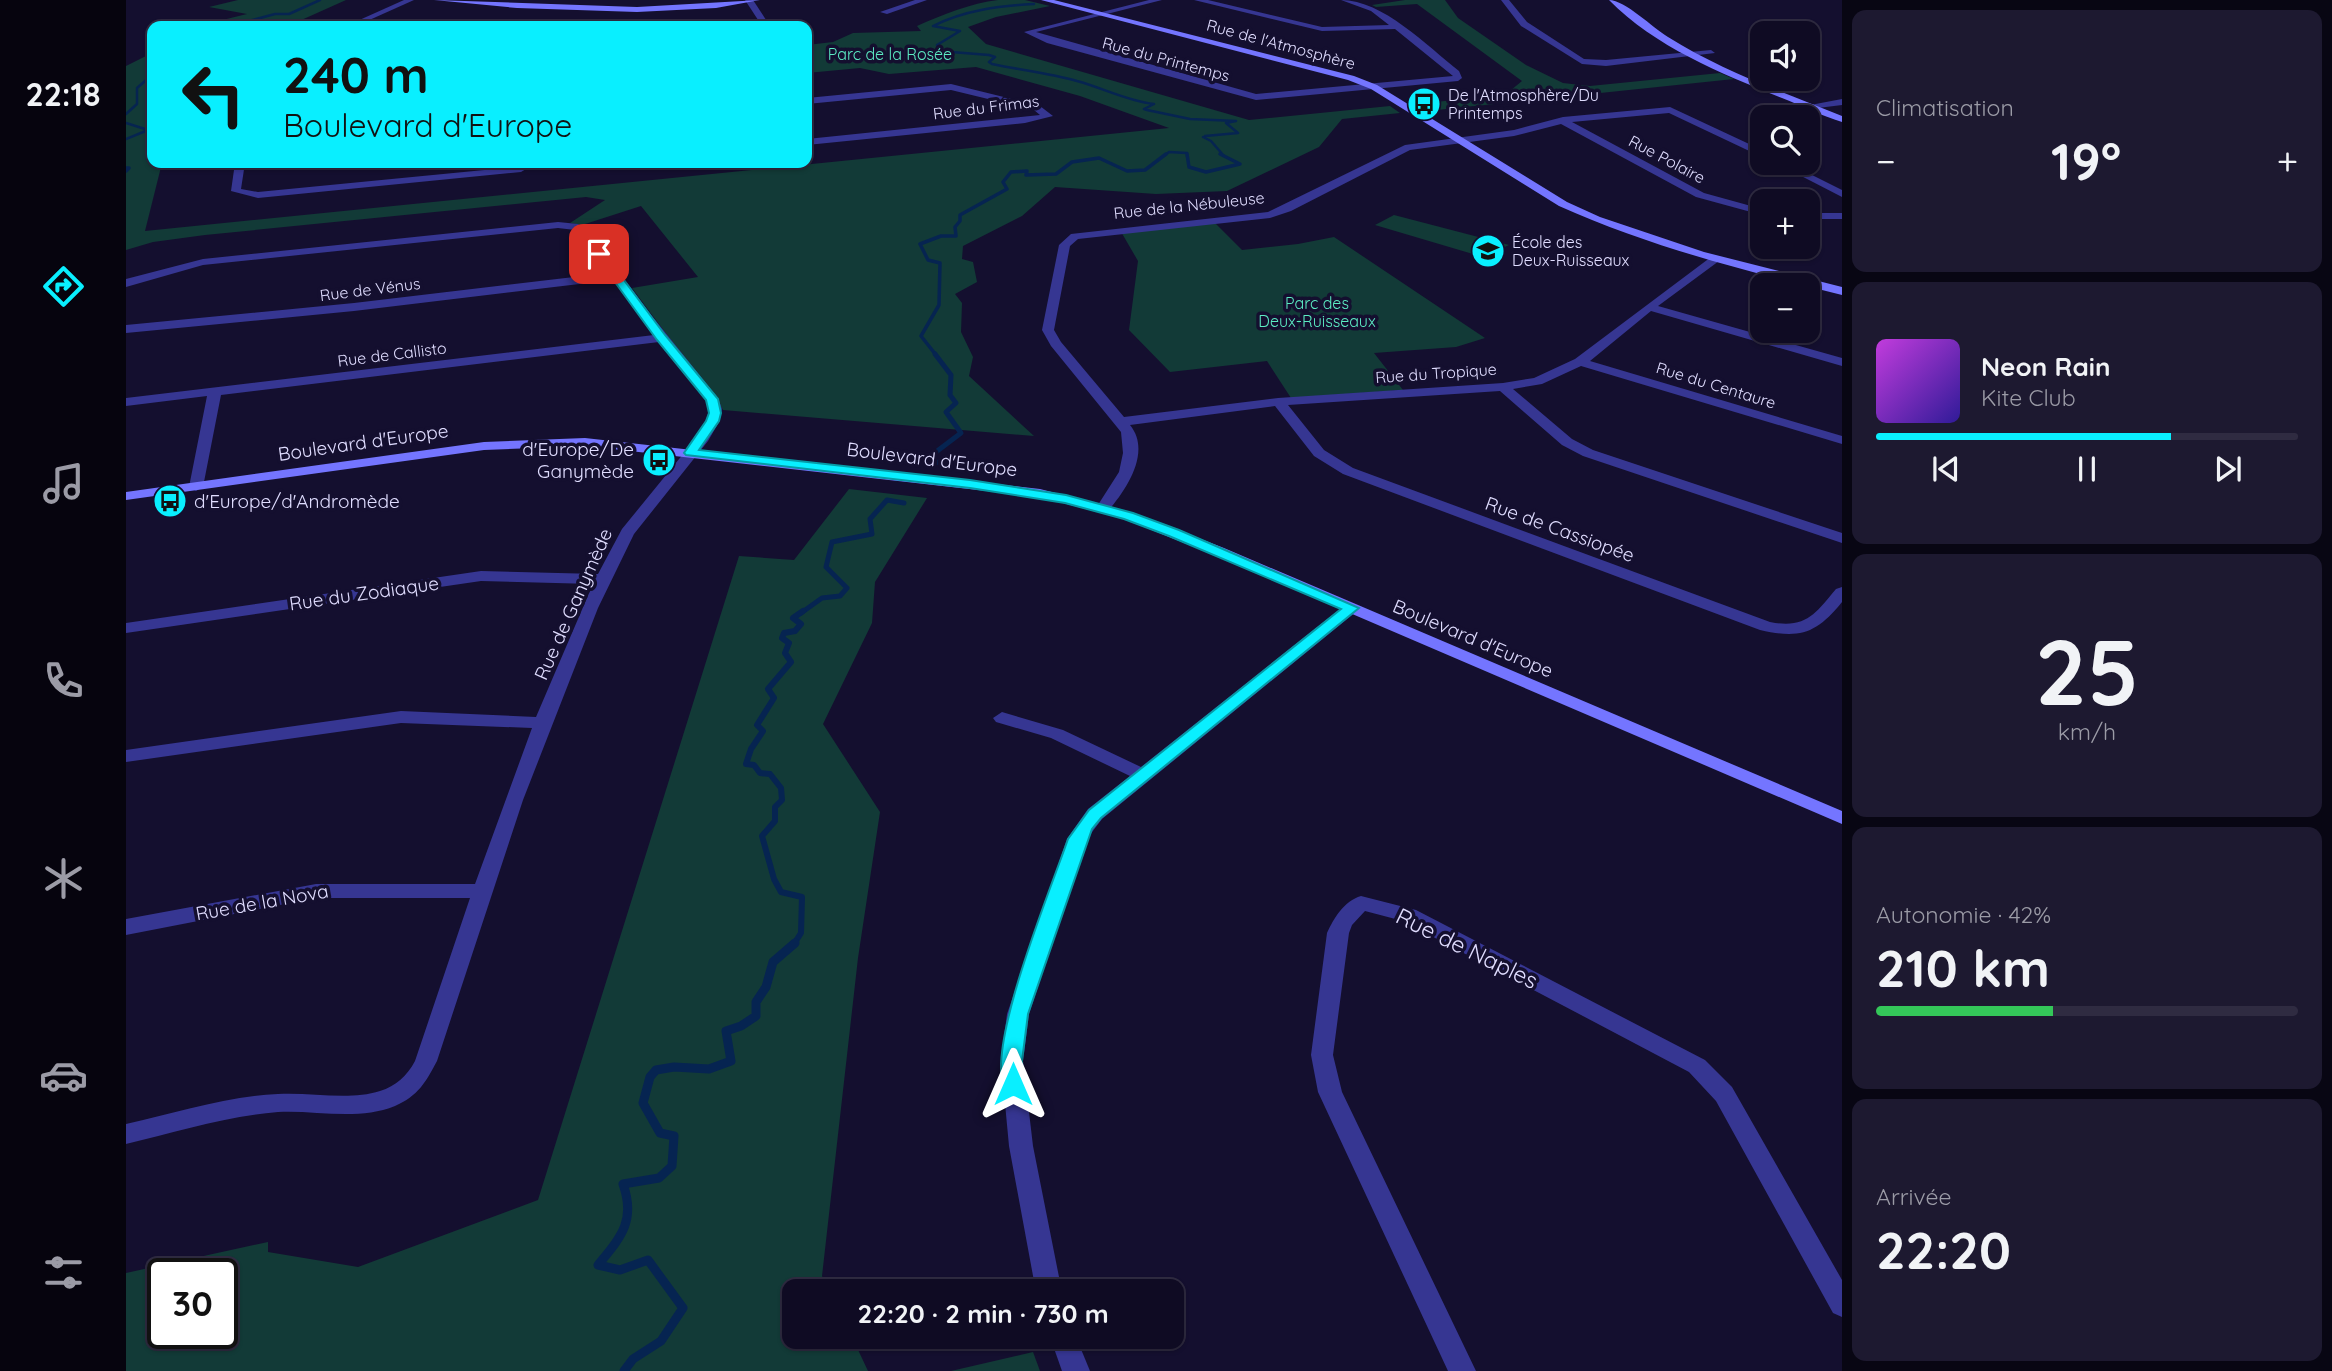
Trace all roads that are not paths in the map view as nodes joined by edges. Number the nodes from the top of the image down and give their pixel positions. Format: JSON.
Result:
{"nodes":[{"id":1,"x":410,"y":0,"type":"edge"},
{"id":2,"x":438,"y":0,"type":"edge"},
{"id":3,"x":501,"y":0,"type":"edge"},
{"id":4,"x":716,"y":0,"type":"edge"},
{"id":5,"x":751,"y":0,"type":"edge"},
{"id":6,"x":923,"y":0,"type":"edge"},
{"id":7,"x":1045,"y":0,"type":"edge"},
{"id":8,"x":1158,"y":0,"type":"edge"},
{"id":9,"x":1198,"y":0,"type":"edge"},
{"id":10,"x":1345,"y":0,"type":"edge"},
{"id":11,"x":1505,"y":0,"type":"edge"},
{"id":12,"x":1616,"y":3,"type":"edge"},
{"id":13,"x":1636,"y":5,"type":"dead end"},
{"id":14,"x":884,"y":12,"type":"dead end"},
{"id":15,"x":1100,"y":13,"type":"junction"},
{"id":16,"x":1652,"y":18,"type":"dead end"},
{"id":17,"x":362,"y":21,"type":"edge"},
{"id":18,"x":763,"y":21,"type":"edge"},
{"id":19,"x":1396,"y":27,"type":"junction"},
{"id":20,"x":1711,"y":53,"type":"junction"},
{"id":21,"x":1694,"y":54,"type":"junction"},
{"id":22,"x":1750,"y":71,"type":"edge"},
{"id":23,"x":1374,"y":87,"type":"junction"},
{"id":24,"x":1797,"y":91,"type":"edge"},
{"id":25,"x":812,"y":100,"type":"edge"},
{"id":26,"x":1842,"y":102,"type":"edge"},
{"id":27,"x":1827,"y":103,"type":"junction"},
{"id":28,"x":1808,"y":105,"type":"edge"},
{"id":29,"x":1816,"y":105,"type":"edge"},
{"id":30,"x":1820,"y":110,"type":"edge"},
{"id":31,"x":1842,"y":110,"type":"edge"},
{"id":32,"x":1842,"y":119,"type":"edge"},
{"id":33,"x":1563,"y":120,"type":"junction"},
{"id":34,"x":1459,"y":139,"type":"junction"},
{"id":35,"x":812,"y":141,"type":"edge"},
{"id":36,"x":1750,"y":147,"type":"edge"},
{"id":37,"x":239,"y":168,"type":"edge"},
{"id":38,"x":521,"y":168,"type":"edge"},
{"id":39,"x":1804,"y":175,"type":"edge"},
{"id":40,"x":1842,"y":194,"type":"edge"},
{"id":41,"x":1750,"y":209,"type":"edge"},
{"id":42,"x":1820,"y":216,"type":"edge"},
{"id":43,"x":1842,"y":216,"type":"edge"},
{"id":44,"x":1715,"y":259,"type":"junction"},
{"id":45,"x":616,"y":276,"type":"junction"},
{"id":46,"x":126,"y":283,"type":"edge"},
{"id":47,"x":1842,"y":291,"type":"edge"},
{"id":48,"x":1648,"y":307,"type":"junction"},
{"id":49,"x":126,"y":329,"type":"edge"},
{"id":50,"x":661,"y":338,"type":"junction"},
{"id":51,"x":1580,"y":362,"type":"junction"},
{"id":52,"x":1842,"y":362,"type":"edge"},
{"id":53,"x":1503,"y":387,"type":"junction"},
{"id":54,"x":215,"y":393,"type":"junction"},
{"id":55,"x":1278,"y":401,"type":"junction"},
{"id":56,"x":126,"y":402,"type":"edge"},
{"id":57,"x":1121,"y":422,"type":"junction"},
{"id":58,"x":1842,"y":440,"type":"edge"},
{"id":59,"x":691,"y":453,"type":"junction"},
{"id":60,"x":196,"y":487,"type":"junction"},
{"id":61,"x":126,"y":496,"type":"edge"},
{"id":62,"x":1103,"y":508,"type":"junction"},
{"id":63,"x":1842,"y":538,"type":"edge"},
{"id":64,"x":604,"y":579,"type":"junction"},
{"id":65,"x":1842,"y":592,"type":"edge"},
{"id":66,"x":1352,"y":608,"type":"junction"},
{"id":67,"x":126,"y":628,"type":"edge"},
{"id":68,"x":1002,"y":718,"type":"dead end"},
{"id":69,"x":543,"y":723,"type":"junction"},
{"id":70,"x":126,"y":756,"type":"edge"},
{"id":71,"x":1144,"y":776,"type":"junction"},
{"id":72,"x":1842,"y":818,"type":"edge"},
{"id":73,"x":483,"y":891,"type":"junction"},
{"id":74,"x":126,"y":927,"type":"edge"},
{"id":75,"x":126,"y":1134,"type":"edge"},
{"id":76,"x":1047,"y":1279,"type":"edge"},
{"id":77,"x":1842,"y":1305,"type":"edge"},
{"id":78,"x":1068,"y":1349,"type":"edge"},
{"id":79,"x":1076,"y":1371,"type":"edge"},
{"id":80,"x":1462,"y":1371,"type":"edge"}],
"edges":[{"from":1,"to":17,"type":"street"},
{"from":2,"to":5,"type":"street"},
{"from":3,"to":4,"type":"street"},
{"from":5,"to":18,"type":"street"},
{"from":6,"to":14,"type":"street"},
{"from":7,"to":15,"type":"street","name":"Rue de l'Atmosphère"},
{"from":8,"to":15,"type":"street"},
{"from":9,"to":19,"type":"street"},
{"from":10,"to":19,"type":"street"},
{"from":11,"to":21,"type":"street"},
{"from":12,"to":13,"type":"street"},
{"from":12,"to":21,"type":"street"},
{"from":15,"to":23,"type":"street","name":"Rue de l'Atmosphère"},
{"from":15,"to":23,"type":"street","name":"Rue du Printemps"},
{"from":16,"to":20,"type":"street"},
{"from":19,"to":23,"type":"street"},
{"from":20,"to":21,"type":"street"},
{"from":20,"to":22,"type":"street"},
{"from":21,"to":28,"type":"street"},
{"from":23,"to":34,"type":"street","name":"Rue de l'Atmosphère"},
{"from":24,"to":27,"type":"street"},
{"from":25,"to":35,"type":"street","name":"Rue du Frimas"},
{"from":26,"to":27,"type":"street"},
{"from":27,"to":29,"type":"street"},
{"from":27,"to":31,"type":"street"},
{"from":30,"to":32,"type":"street"},
{"from":33,"to":34,"type":"street","name":"Rue de la Nébuleuse"},
{"from":33,"to":36,"type":"street","name":"Rue de la Nébuleuse"},
{"from":33,"to":41,"type":"street","name":"Rue Polaire"},
{"from":34,"to":44,"type":"street","name":"Rue de l'Atmosphère"},
{"from":34,"to":57,"type":"street","name":"Rue de la Nébuleuse"},
{"from":37,"to":38,"type":"street"},
{"from":39,"to":40,"type":"street"},
{"from":42,"to":43,"type":"street"},
{"from":44,"to":47,"type":"street","name":"Rue de l'Atmosphère"},
{"from":44,"to":48,"type":"street","name":"Rue du Tropique"},
{"from":45,"to":46,"type":"street","name":"Rue de Ganymède"},
{"from":45,"to":49,"type":"street","name":"Rue de Vénus"},
{"from":45,"to":50,"type":"street","name":"Rue de Ganymède"},
{"from":48,"to":51,"type":"street","name":"Rue du Tropique"},
{"from":48,"to":52,"type":"street"},
{"from":50,"to":54,"type":"street","name":"Rue de Callisto"},
{"from":50,"to":59,"type":"street","name":"Rue de Ganymède"},
{"from":51,"to":53,"type":"street","name":"Rue du Tropique"},
{"from":51,"to":58,"type":"street","name":"Rue du Centaure"},
{"from":53,"to":55,"type":"street","name":"Rue du Tropique"},
{"from":53,"to":63,"type":"street"},
{"from":54,"to":56,"type":"street","name":"Rue de Callisto"},
{"from":54,"to":60,"type":"street"},
{"from":55,"to":57,"type":"street","name":"Rue du Tropique"},
{"from":55,"to":65,"type":"street","name":"Rue de Cassiopée"},
{"from":57,"to":62,"type":"street","name":"Rue de la Nébuleuse"},
{"from":59,"to":60,"type":"street","name":"Boulevard d'Europe"},
{"from":59,"to":62,"type":"street","name":"Boulevard d'Europe"},
{"from":59,"to":64,"type":"street","name":"Rue de Ganymède"},
{"from":60,"to":61,"type":"street","name":"Boulevard d'Europe"},
{"from":62,"to":66,"type":"street","name":"Boulevard d'Europe"},
{"from":64,"to":67,"type":"street","name":"Rue du Zodiaque"},
{"from":64,"to":69,"type":"street","name":"Rue de Ganymède"},
{"from":66,"to":71,"type":"street"},
{"from":66,"to":72,"type":"street","name":"Boulevard d'Europe"},
{"from":68,"to":71,"type":"street"},
{"from":69,"to":70,"type":"street"},
{"from":69,"to":73,"type":"street","name":"Rue de Ganymède"},
{"from":71,"to":76,"type":"street"},
{"from":73,"to":74,"type":"street","name":"Rue de la Nova"},
{"from":73,"to":75,"type":"street","name":"Rue de Ganymède"},
{"from":77,"to":80,"type":"street","name":"Rue de Naples"},
{"from":78,"to":79,"type":"street"}]}
